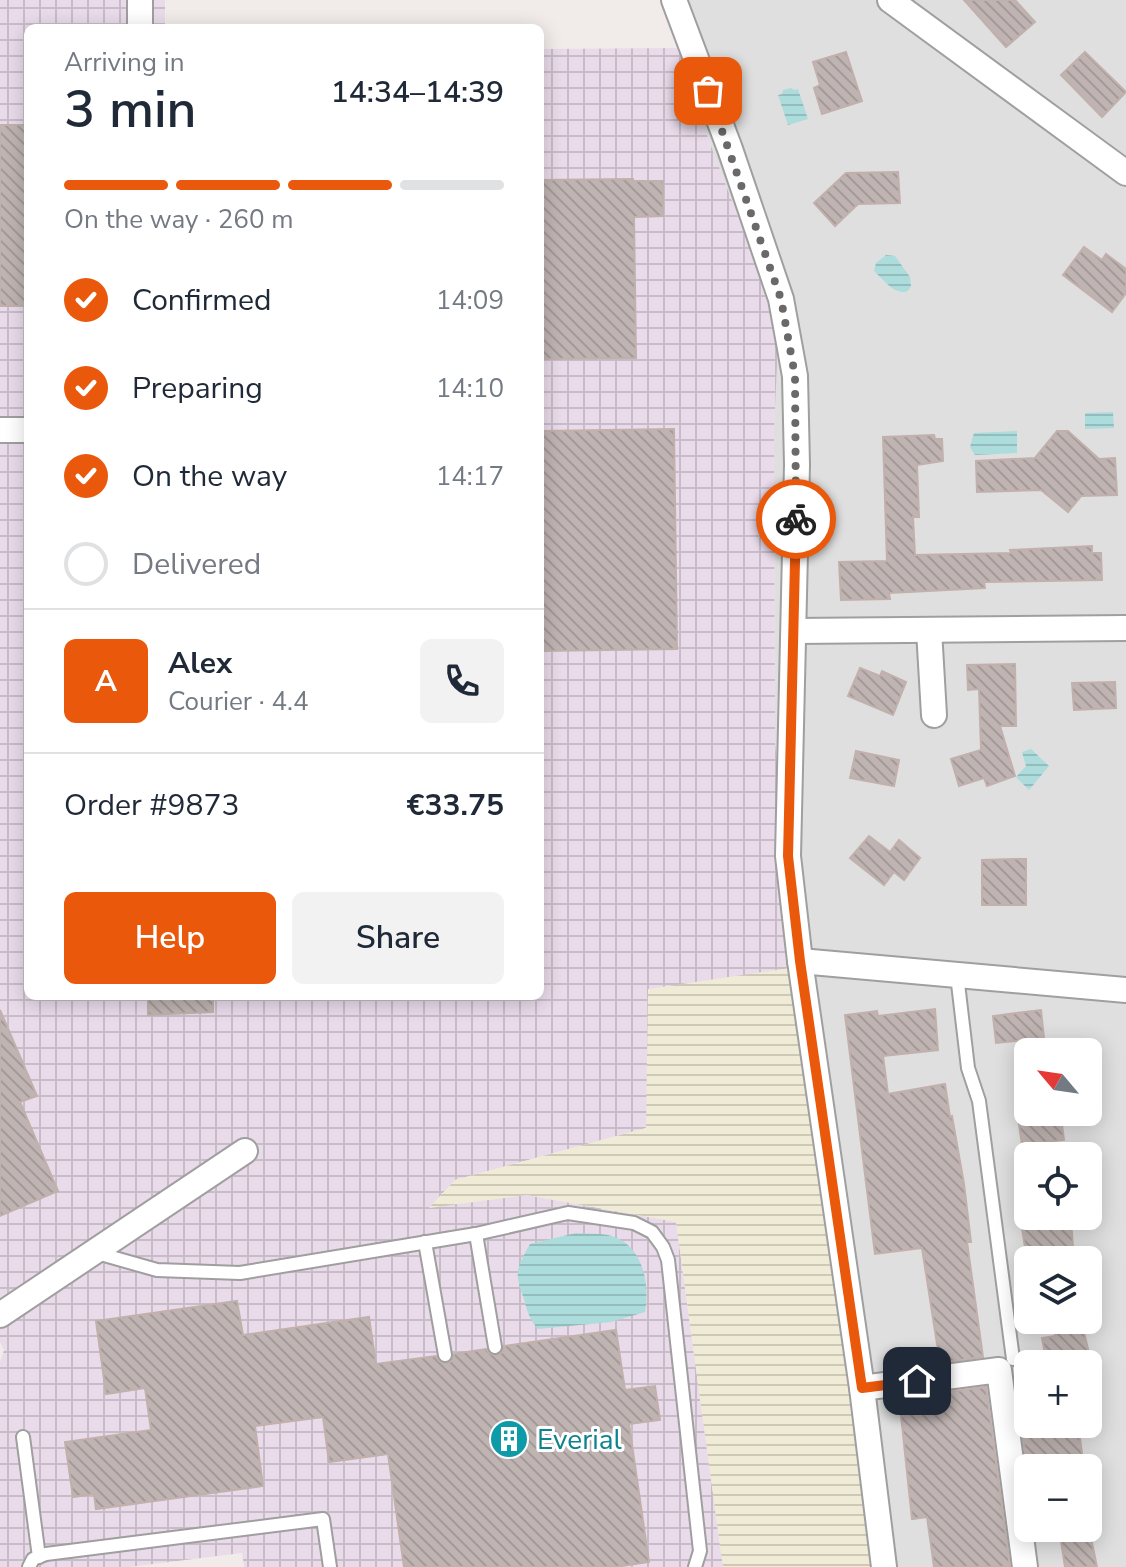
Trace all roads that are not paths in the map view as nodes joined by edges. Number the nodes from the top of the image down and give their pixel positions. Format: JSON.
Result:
{"nodes":[{"id":1,"x":140,"y":0,"type":"edge"},
{"id":2,"x":674,"y":0,"type":"edge"},
{"id":3,"x":890,"y":0,"type":"edge"},
{"id":4,"x":140,"y":24,"type":"edge"},
{"id":5,"x":1126,"y":173,"type":"edge"},
{"id":6,"x":0,"y":430,"type":"edge"},
{"id":7,"x":24,"y":430,"type":"edge"},
{"id":8,"x":1126,"y":628,"type":"edge"},
{"id":9,"x":929,"y":630,"type":"junction"},
{"id":10,"x":794,"y":631,"type":"junction"},
{"id":11,"x":934,"y":715,"type":"dead end"},
{"id":12,"x":800,"y":961,"type":"junction"},
{"id":13,"x":957,"y":975,"type":"junction"},
{"id":14,"x":1126,"y":990,"type":"edge"},
{"id":15,"x":245,"y":1151,"type":"dead end"},
{"id":16,"x":476,"y":1234,"type":"junction"},
{"id":17,"x":425,"y":1242,"type":"junction"},
{"id":18,"x":95,"y":1252,"type":"junction"},
{"id":19,"x":0,"y":1315,"type":"edge"},
{"id":20,"x":495,"y":1347,"type":"dead end"},
{"id":21,"x":445,"y":1355,"type":"dead end"},
{"id":22,"x":1013,"y":1359,"type":"dead end"},
{"id":23,"x":862,"y":1388,"type":"junction"},
{"id":24,"x":23,"y":1437,"type":"dead end"},
{"id":25,"x":39,"y":1557,"type":"junction"},
{"id":26,"x":29,"y":1567,"type":"edge"},
{"id":27,"x":330,"y":1567,"type":"edge"},
{"id":28,"x":695,"y":1567,"type":"edge"},
{"id":29,"x":884,"y":1567,"type":"edge"},
{"id":30,"x":1025,"y":1567,"type":"edge"}],
"edges":[{"from":1,"to":4,"type":"street"},
{"from":2,"to":10,"type":"street"},
{"from":3,"to":5,"type":"street"},
{"from":6,"to":7,"type":"street"},
{"from":8,"to":9,"type":"street"},
{"from":9,"to":10,"type":"street"},
{"from":9,"to":11,"type":"street"},
{"from":10,"to":12,"type":"street"},
{"from":12,"to":13,"type":"street"},
{"from":12,"to":23,"type":"street"},
{"from":13,"to":14,"type":"street"},
{"from":13,"to":22,"type":"lane"},
{"from":15,"to":18,"type":"street"},
{"from":16,"to":17,"type":"lane"},
{"from":16,"to":20,"type":"lane"},
{"from":16,"to":28,"type":"lane"},
{"from":17,"to":18,"type":"lane"},
{"from":17,"to":21,"type":"lane"},
{"from":18,"to":19,"type":"street"},
{"from":23,"to":29,"type":"street"},
{"from":23,"to":30,"type":"street"},
{"from":24,"to":25,"type":"lane"},
{"from":25,"to":26,"type":"lane"},
{"from":25,"to":27,"type":"lane"}]}
